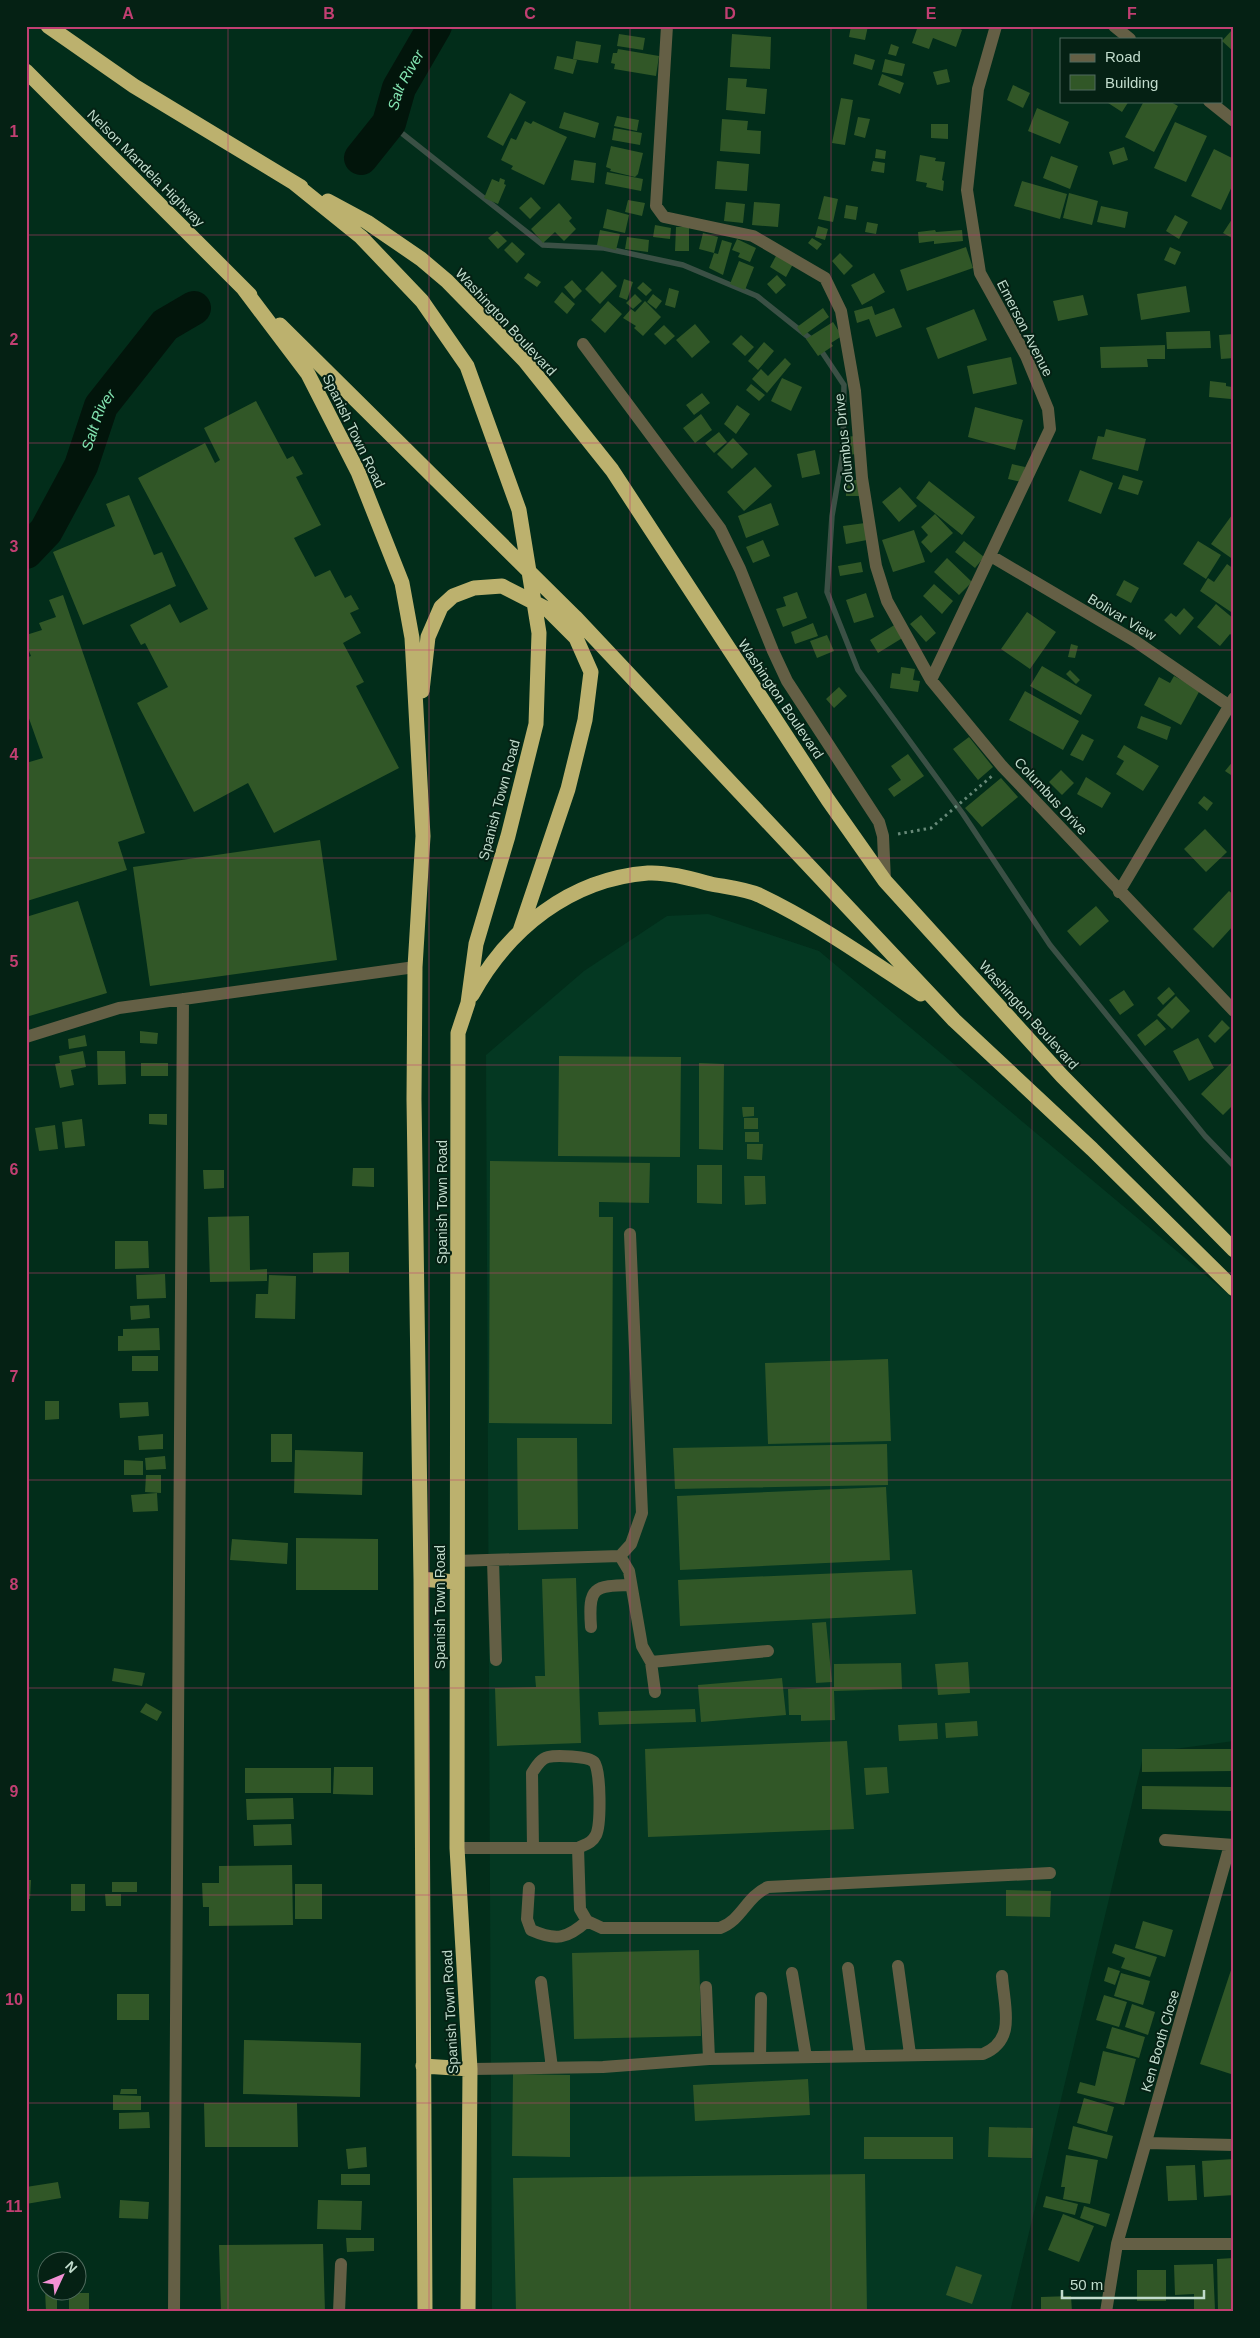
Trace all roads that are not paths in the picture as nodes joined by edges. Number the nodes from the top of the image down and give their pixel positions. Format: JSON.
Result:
{"nodes":[{"id":1,"x":48,"y":26,"type":"edge"},
{"id":2,"x":668,"y":26,"type":"edge"},
{"id":3,"x":996,"y":26,"type":"edge"},
{"id":4,"x":1114,"y":26,"type":"edge"},
{"id":5,"x":1129,"y":38,"type":"edge"},
{"id":6,"x":26,"y":72,"type":"edge"},
{"id":7,"x":1210,"y":102,"type":"edge"},
{"id":8,"x":1234,"y":121,"type":"edge"},
{"id":9,"x":294,"y":183,"type":"junction"},
{"id":10,"x":243,"y":288,"type":"junction"},
{"id":11,"x":583,"y":344,"type":"dead end"},
{"id":12,"x":991,"y":556,"type":"junction"},
{"id":13,"x":931,"y":680,"type":"junction"},
{"id":14,"x":1232,"y":704,"type":"edge"},
{"id":15,"x":417,"y":734,"type":"junction"},
{"id":16,"x":885,"y":881,"type":"junction"},
{"id":17,"x":1120,"y":892,"type":"junction"},
{"id":18,"x":520,"y":931,"type":"junction"},
{"id":19,"x":415,"y":967,"type":"junction"},
{"id":20,"x":182,"y":999,"type":"junction"},
{"id":21,"x":468,"y":1003,"type":"junction"},
{"id":22,"x":1234,"y":1011,"type":"edge"},
{"id":23,"x":954,"y":1020,"type":"junction"},
{"id":24,"x":26,"y":1036,"type":"edge"},
{"id":25,"x":630,"y":1234,"type":"dead end"},
{"id":26,"x":1234,"y":1250,"type":"edge"},
{"id":27,"x":1234,"y":1289,"type":"edge"},
{"id":28,"x":620,"y":1556,"type":"junction"},
{"id":29,"x":493,"y":1560,"type":"junction"},
{"id":30,"x":456,"y":1561,"type":"junction"},
{"id":31,"x":421,"y":1579,"type":"junction"},
{"id":32,"x":456,"y":1582,"type":"junction"},
{"id":33,"x":631,"y":1585,"type":"junction"},
{"id":34,"x":591,"y":1626,"type":"dead end"},
{"id":35,"x":768,"y":1651,"type":"dead end"},
{"id":36,"x":496,"y":1660,"type":"dead end"},
{"id":37,"x":651,"y":1662,"type":"junction"},
{"id":38,"x":655,"y":1692,"type":"dead end"},
{"id":39,"x":1165,"y":1840,"type":"dead end"},
{"id":40,"x":1232,"y":1845,"type":"edge"},
{"id":41,"x":457,"y":1848,"type":"junction"},
{"id":42,"x":533,"y":1848,"type":"junction"},
{"id":43,"x":578,"y":1848,"type":"junction"},
{"id":44,"x":1050,"y":1873,"type":"dead end"},
{"id":45,"x":530,"y":1888,"type":"dead end"},
{"id":46,"x":587,"y":1921,"type":"junction"},
{"id":47,"x":898,"y":1966,"type":"dead end"},
{"id":48,"x":848,"y":1968,"type":"dead end"},
{"id":49,"x":792,"y":1974,"type":"dead end"},
{"id":50,"x":1002,"y":1976,"type":"dead end"},
{"id":51,"x":541,"y":1982,"type":"dead end"},
{"id":52,"x":706,"y":1987,"type":"dead end"},
{"id":53,"x":761,"y":1998,"type":"dead end"},
{"id":54,"x":910,"y":2054,"type":"junction"},
{"id":55,"x":860,"y":2056,"type":"junction"},
{"id":56,"x":806,"y":2057,"type":"junction"},
{"id":57,"x":760,"y":2058,"type":"junction"},
{"id":58,"x":709,"y":2059,"type":"junction"},
{"id":59,"x":423,"y":2066,"type":"junction"},
{"id":60,"x":552,"y":2068,"type":"junction"},
{"id":61,"x":470,"y":2069,"type":"junction"},
{"id":62,"x":1146,"y":2143,"type":"junction"},
{"id":63,"x":1234,"y":2145,"type":"edge"},
{"id":64,"x":1117,"y":2244,"type":"junction"},
{"id":65,"x":1234,"y":2244,"type":"edge"},
{"id":66,"x":341,"y":2264,"type":"dead end"},
{"id":67,"x":174,"y":2312,"type":"edge"},
{"id":68,"x":339,"y":2312,"type":"edge"},
{"id":69,"x":426,"y":2312,"type":"edge"},
{"id":70,"x":468,"y":2312,"type":"edge"},
{"id":71,"x":1106,"y":2312,"type":"edge"}],
"edges":[{"from":1,"to":9,"type":"highway"},
{"from":2,"to":13,"type":"street","name":"Columbus Drive"},
{"from":3,"to":12,"type":"street","name":"Emerson Avenue"},
{"from":4,"to":5,"type":"street"},
{"from":6,"to":10,"type":"highway","name":"Nelson Mandela Highway"},
{"from":7,"to":8,"type":"street"},
{"from":9,"to":16,"type":"highway","name":"Washington Boulevard"},
{"from":9,"to":21,"type":"highway","name":"Spanish Town Road"},
{"from":10,"to":15,"type":"highway","name":"Spanish Town Road"},
{"from":10,"to":23,"type":"highway"},
{"from":11,"to":16,"type":"street"},
{"from":12,"to":13,"type":"street","name":"Emerson Avenue"},
{"from":12,"to":14,"type":"street","name":"Bolivar View"},
{"from":13,"to":17,"type":"street","name":"Columbus Drive"},
{"from":14,"to":17,"type":"street"},
{"from":15,"to":18,"type":"highway"},
{"from":15,"to":19,"type":"highway","name":"Spanish Town Road"},
{"from":16,"to":26,"type":"highway","name":"Washington Boulevard"},
{"from":17,"to":22,"type":"street","name":"Columbus Drive"},
{"from":18,"to":21,"type":"highway"},
{"from":18,"to":23,"type":"highway"},
{"from":19,"to":20,"type":"street"},
{"from":19,"to":31,"type":"highway","name":"Spanish Town Road"},
{"from":20,"to":24,"type":"street"},
{"from":20,"to":67,"type":"street"},
{"from":21,"to":30,"type":"highway","name":"Spanish Town Road"},
{"from":23,"to":27,"type":"highway"},
{"from":25,"to":28,"type":"street"},
{"from":28,"to":29,"type":"street"},
{"from":28,"to":33,"type":"street"},
{"from":29,"to":30,"type":"street"},
{"from":29,"to":36,"type":"street"},
{"from":30,"to":32,"type":"highway","name":"Spanish Town Road"},
{"from":31,"to":32,"type":"highway"},
{"from":31,"to":59,"type":"highway","name":"Spanish Town Road"},
{"from":32,"to":41,"type":"highway","name":"Spanish Town Road"},
{"from":33,"to":34,"type":"street"},
{"from":33,"to":37,"type":"street"},
{"from":35,"to":37,"type":"street"},
{"from":37,"to":38,"type":"street"},
{"from":39,"to":40,"type":"street"},
{"from":40,"to":62,"type":"street","name":"Ken Booth Close"},
{"from":41,"to":42,"type":"street"},
{"from":41,"to":61,"type":"highway","name":"Spanish Town Road"},
{"from":42,"to":43,"type":"street"},
{"from":42,"to":43,"type":"street"},
{"from":43,"to":46,"type":"street"},
{"from":44,"to":46,"type":"street"},
{"from":45,"to":46,"type":"street"},
{"from":47,"to":54,"type":"street"},
{"from":48,"to":55,"type":"street"},
{"from":49,"to":56,"type":"street"},
{"from":50,"to":54,"type":"street"},
{"from":51,"to":60,"type":"street"},
{"from":52,"to":58,"type":"street"},
{"from":53,"to":57,"type":"street"},
{"from":54,"to":55,"type":"street"},
{"from":55,"to":56,"type":"street"},
{"from":56,"to":57,"type":"street"},
{"from":57,"to":58,"type":"street"},
{"from":58,"to":60,"type":"street"},
{"from":59,"to":61,"type":"highway"},
{"from":59,"to":69,"type":"highway","name":"Spanish Town Road"},
{"from":60,"to":61,"type":"street"},
{"from":61,"to":70,"type":"highway","name":"Spanish Town Road"},
{"from":62,"to":63,"type":"street"},
{"from":62,"to":64,"type":"street","name":"Ken Booth Close"},
{"from":64,"to":65,"type":"street"},
{"from":64,"to":71,"type":"street","name":"Ken Booth Close"},
{"from":66,"to":68,"type":"street"}]}
